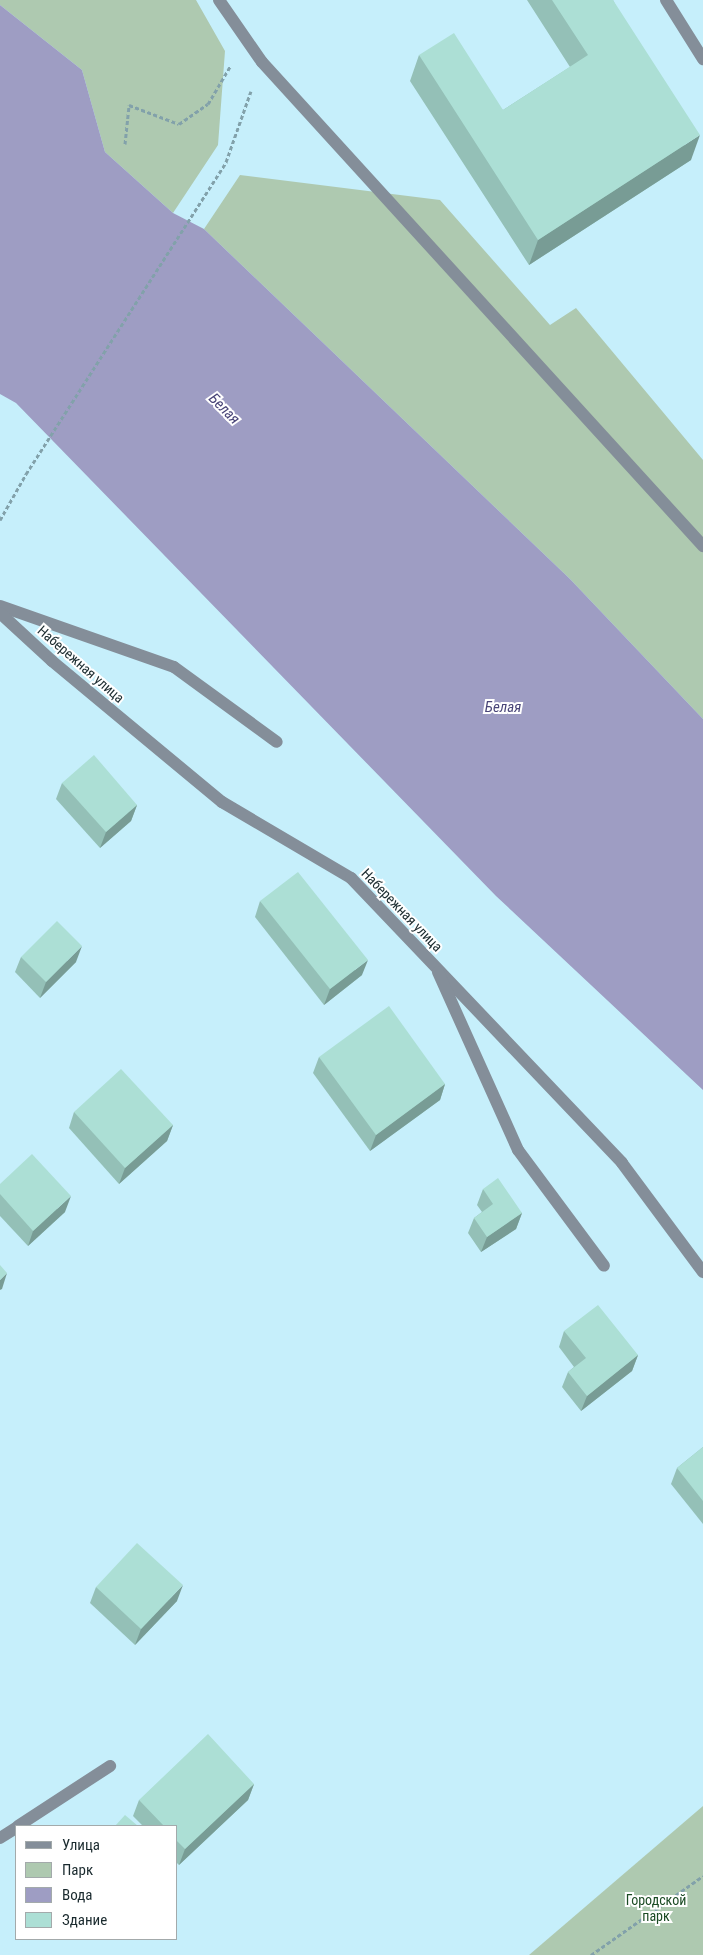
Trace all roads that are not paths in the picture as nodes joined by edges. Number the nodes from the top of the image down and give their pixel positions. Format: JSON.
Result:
{"nodes":[{"id":1,"x":219,"y":0,"type":"edge"},
{"id":2,"x":666,"y":0,"type":"edge"},
{"id":3,"x":703,"y":59,"type":"edge"},
{"id":4,"x":703,"y":546,"type":"edge"},
{"id":5,"x":0,"y":606,"type":"edge"},
{"id":6,"x":0,"y":613,"type":"edge"},
{"id":7,"x":277,"y":742,"type":"dead end"},
{"id":8,"x":433,"y":963,"type":"junction"},
{"id":9,"x":604,"y":1266,"type":"dead end"},
{"id":10,"x":703,"y":1272,"type":"edge"},
{"id":11,"x":110,"y":1766,"type":"dead end"},
{"id":12,"x":20,"y":1825,"type":"edge"},
{"id":13,"x":15,"y":1828,"type":"edge"},
{"id":14,"x":0,"y":1838,"type":"edge"}],
"edges":[{"from":1,"to":4,"type":"street"},
{"from":2,"to":3,"type":"street"},
{"from":5,"to":7,"type":"street"},
{"from":6,"to":8,"type":"street","name":"Набережная улица"},
{"from":8,"to":9,"type":"street"},
{"from":8,"to":10,"type":"street","name":"Набережная улица"},
{"from":11,"to":12,"type":"street"},
{"from":13,"to":14,"type":"street"}]}
